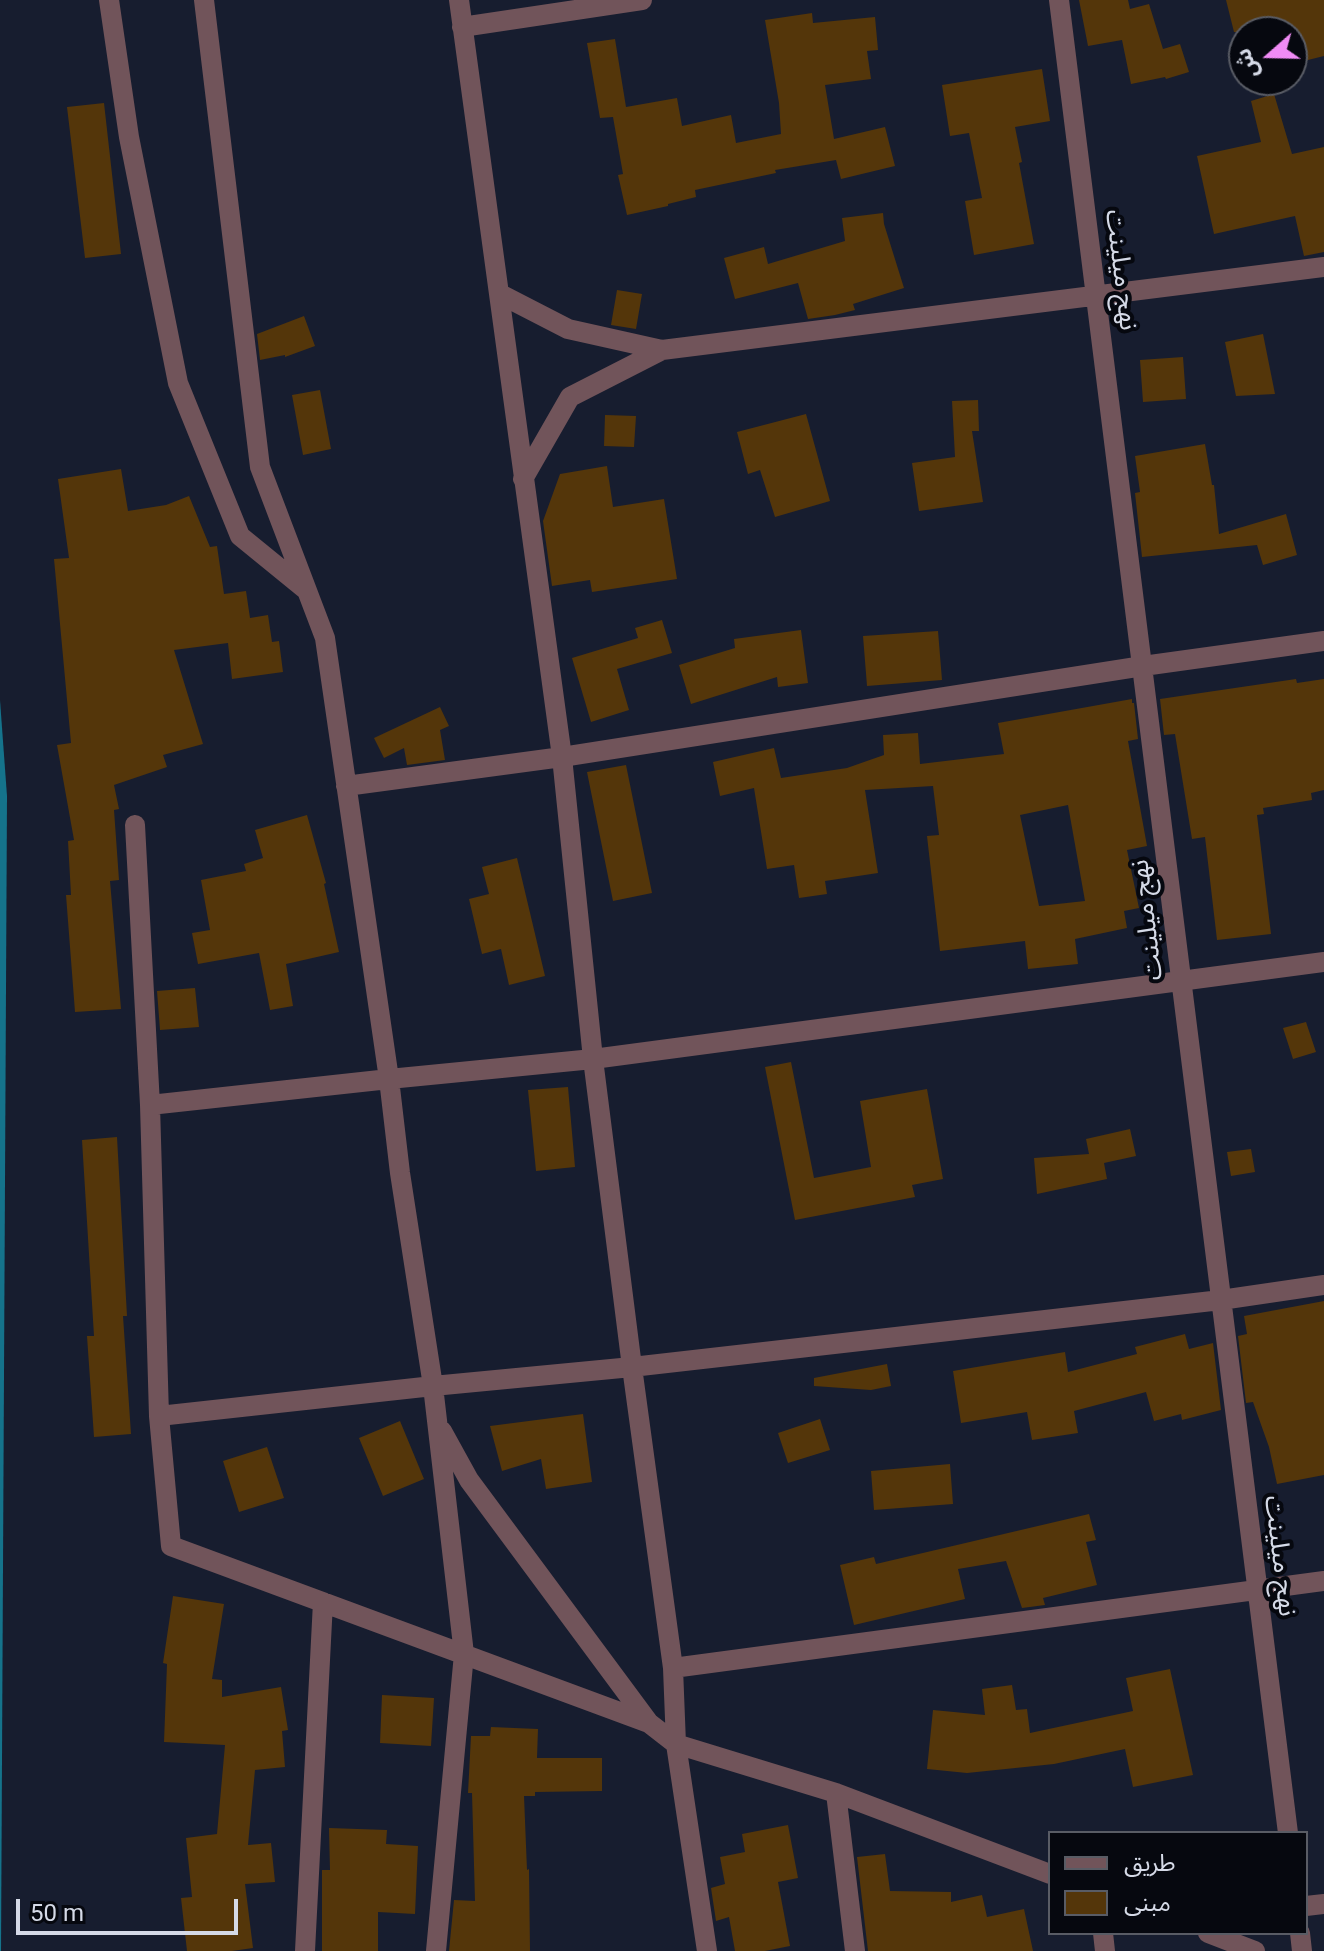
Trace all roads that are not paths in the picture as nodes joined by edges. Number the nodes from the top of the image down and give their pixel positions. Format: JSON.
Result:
{"nodes":[{"id":1,"x":109,"y":0,"type":"edge"},
{"id":2,"x":204,"y":0,"type":"edge"},
{"id":3,"x":459,"y":0,"type":"edge"},
{"id":4,"x":642,"y":0,"type":"edge"},
{"id":5,"x":1059,"y":0,"type":"edge"},
{"id":6,"x":462,"y":27,"type":"junction"},
{"id":7,"x":1324,"y":267,"type":"edge"},
{"id":8,"x":500,"y":294,"type":"junction"},
{"id":9,"x":1097,"y":296,"type":"junction"},
{"id":10,"x":662,"y":350,"type":"junction"},
{"id":11,"x":523,"y":479,"type":"junction"},
{"id":12,"x":308,"y":592,"type":"junction"},
{"id":13,"x":1324,"y":641,"type":"edge"},
{"id":14,"x":1143,"y":666,"type":"junction"},
{"id":15,"x":562,"y":757,"type":"junction"},
{"id":16,"x":346,"y":786,"type":"junction"},
{"id":17,"x":135,"y":825,"type":"dead end"},
{"id":18,"x":1324,"y":962,"type":"edge"},
{"id":19,"x":1181,"y":981,"type":"junction"},
{"id":20,"x":593,"y":1059,"type":"junction"},
{"id":21,"x":389,"y":1079,"type":"junction"},
{"id":22,"x":150,"y":1105,"type":"junction"},
{"id":23,"x":1324,"y":1285,"type":"edge"},
{"id":24,"x":1221,"y":1300,"type":"junction"},
{"id":25,"x":632,"y":1367,"type":"junction"},
{"id":26,"x":433,"y":1386,"type":"junction"},
{"id":27,"x":159,"y":1416,"type":"junction"},
{"id":28,"x":436,"y":1421,"type":"junction"},
{"id":29,"x":1324,"y":1581,"type":"edge"},
{"id":30,"x":1256,"y":1589,"type":"junction"},
{"id":31,"x":323,"y":1602,"type":"junction"},
{"id":32,"x":464,"y":1654,"type":"junction"},
{"id":33,"x":673,"y":1668,"type":"junction"},
{"id":34,"x":649,"y":1723,"type":"junction"},
{"id":35,"x":676,"y":1744,"type":"junction"},
{"id":36,"x":836,"y":1793,"type":"junction"},
{"id":37,"x":1288,"y":1831,"type":"edge"},
{"id":38,"x":1048,"y":1873,"type":"edge"},
{"id":39,"x":1213,"y":1935,"type":"edge"},
{"id":40,"x":305,"y":1951,"type":"edge"},
{"id":41,"x":436,"y":1951,"type":"edge"},
{"id":42,"x":707,"y":1951,"type":"edge"},
{"id":43,"x":855,"y":1951,"type":"edge"},
{"id":44,"x":1255,"y":1951,"type":"edge"}],
"edges":[{"from":1,"to":12,"type":"street"},
{"from":2,"to":12,"type":"street"},
{"from":3,"to":6,"type":"street"},
{"from":4,"to":6,"type":"street"},
{"from":5,"to":9,"type":"street","name":"نهج ميلينت"},
{"from":6,"to":8,"type":"street"},
{"from":7,"to":9,"type":"street"},
{"from":8,"to":10,"type":"street"},
{"from":8,"to":11,"type":"street"},
{"from":9,"to":10,"type":"street"},
{"from":9,"to":14,"type":"street","name":"نهج ميلينت"},
{"from":10,"to":11,"type":"street"},
{"from":11,"to":15,"type":"street"},
{"from":12,"to":16,"type":"street"},
{"from":13,"to":14,"type":"street"},
{"from":14,"to":15,"type":"street"},
{"from":14,"to":19,"type":"street","name":"نهج ميلينت"},
{"from":15,"to":16,"type":"street"},
{"from":15,"to":20,"type":"street"},
{"from":16,"to":21,"type":"street"},
{"from":17,"to":22,"type":"street"},
{"from":18,"to":19,"type":"street"},
{"from":19,"to":20,"type":"street"},
{"from":19,"to":24,"type":"street","name":"نهج ميلينت"},
{"from":20,"to":21,"type":"street"},
{"from":20,"to":25,"type":"street"},
{"from":21,"to":22,"type":"street"},
{"from":21,"to":26,"type":"street"},
{"from":22,"to":27,"type":"street"},
{"from":23,"to":24,"type":"street"},
{"from":24,"to":25,"type":"street"},
{"from":24,"to":30,"type":"street","name":"نهج ميلينت"},
{"from":25,"to":26,"type":"street"},
{"from":25,"to":33,"type":"street"},
{"from":26,"to":27,"type":"street"},
{"from":26,"to":28,"type":"street"},
{"from":27,"to":31,"type":"street"},
{"from":28,"to":32,"type":"street"},
{"from":28,"to":34,"type":"street"},
{"from":29,"to":30,"type":"street"},
{"from":30,"to":33,"type":"street"},
{"from":30,"to":37,"type":"street","name":"نهج ميلينت"},
{"from":31,"to":32,"type":"street"},
{"from":31,"to":40,"type":"street"},
{"from":32,"to":34,"type":"street"},
{"from":32,"to":41,"type":"street"},
{"from":33,"to":35,"type":"street"},
{"from":34,"to":35,"type":"street"},
{"from":35,"to":36,"type":"street"},
{"from":35,"to":42,"type":"street"},
{"from":36,"to":38,"type":"street"},
{"from":36,"to":43,"type":"street"},
{"from":39,"to":44,"type":"street"}]}
